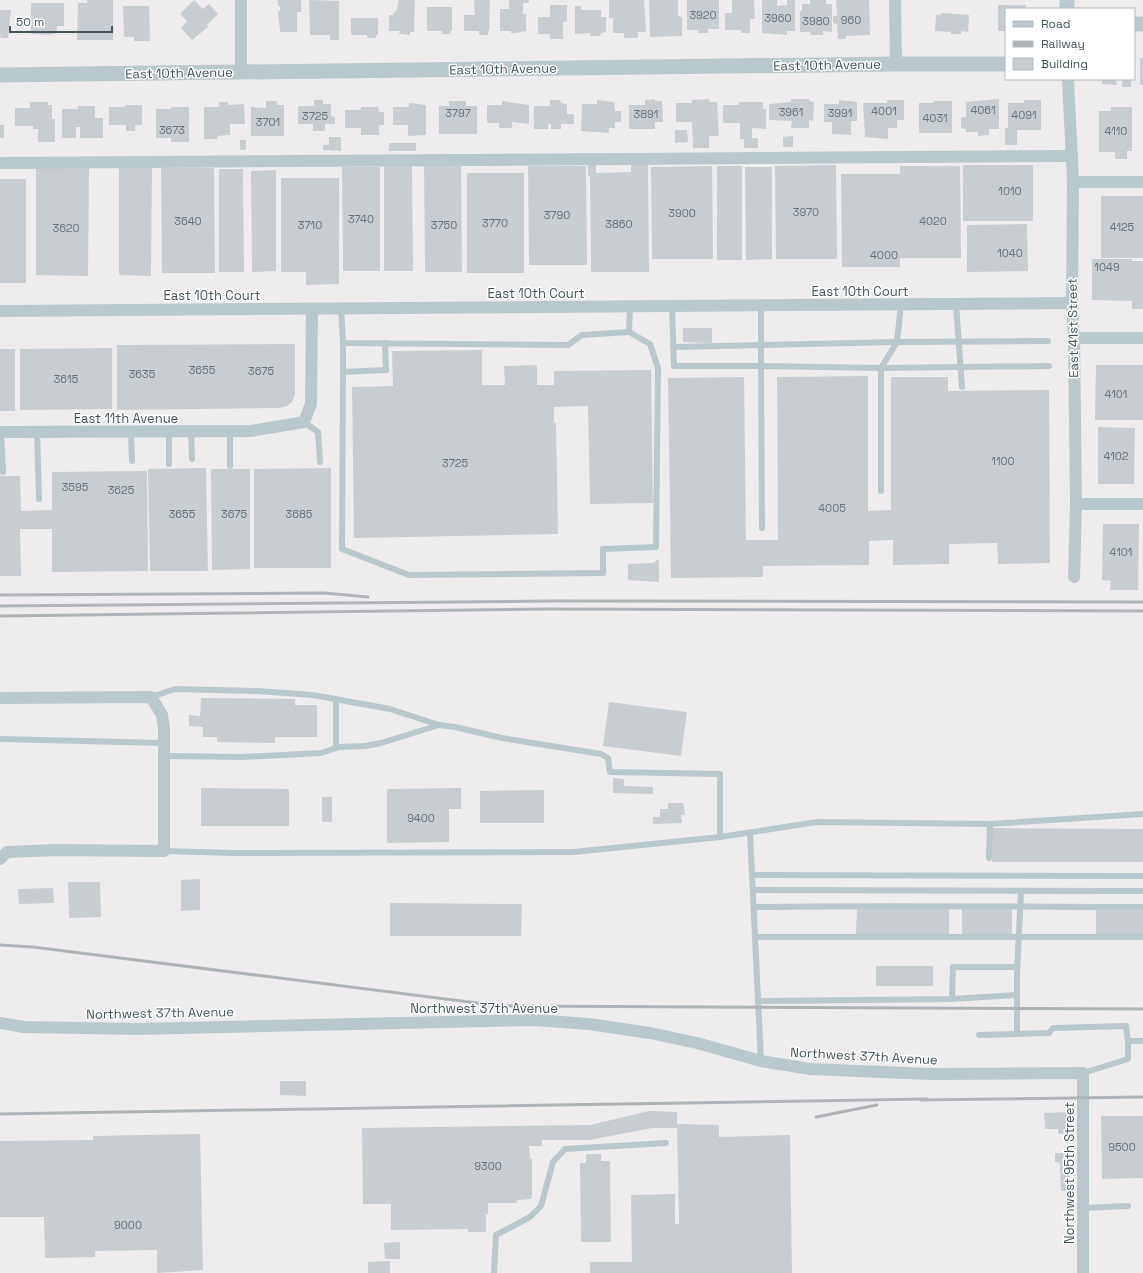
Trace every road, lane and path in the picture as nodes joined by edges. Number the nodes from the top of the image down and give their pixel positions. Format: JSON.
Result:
{"nodes":[{"id":1,"x":241,"y":0,"type":"edge"},
{"id":2,"x":895,"y":0,"type":"edge"},
{"id":3,"x":896,"y":64,"type":"junction"},
{"id":4,"x":1005,"y":64,"type":"edge"},
{"id":5,"x":241,"y":72,"type":"junction"},
{"id":6,"x":0,"y":74,"type":"edge"},
{"id":7,"x":1068,"y":80,"type":"edge"},
{"id":8,"x":1072,"y":156,"type":"junction"},
{"id":9,"x":0,"y":163,"type":"edge"},
{"id":10,"x":1073,"y":182,"type":"junction"},
{"id":11,"x":1143,"y":182,"type":"edge"},
{"id":12,"x":1072,"y":303,"type":"junction"},
{"id":13,"x":901,"y":304,"type":"junction"},
{"id":14,"x":956,"y":304,"type":"junction"},
{"id":15,"x":630,"y":306,"type":"junction"},
{"id":16,"x":672,"y":306,"type":"junction"},
{"id":17,"x":761,"y":306,"type":"junction"},
{"id":18,"x":341,"y":308,"type":"junction"},
{"id":19,"x":312,"y":309,"type":"junction"},
{"id":20,"x":0,"y":311,"type":"edge"},
{"id":21,"x":629,"y":332,"type":"junction"},
{"id":22,"x":1074,"y":338,"type":"junction"},
{"id":23,"x":1143,"y":338,"type":"edge"},
{"id":24,"x":958,"y":341,"type":"junction"},
{"id":25,"x":1048,"y":341,"type":"dead end"},
{"id":26,"x":897,"y":342,"type":"junction"},
{"id":27,"x":343,"y":343,"type":"junction"},
{"id":28,"x":385,"y":343,"type":"junction"},
{"id":29,"x":761,"y":345,"type":"junction"},
{"id":30,"x":673,"y":347,"type":"junction"},
{"id":31,"x":761,"y":366,"type":"junction"},
{"id":32,"x":962,"y":366,"type":"junction"},
{"id":33,"x":1048,"y":366,"type":"dead end"},
{"id":34,"x":881,"y":368,"type":"junction"},
{"id":35,"x":343,"y":372,"type":"junction"},
{"id":36,"x":962,"y":387,"type":"dead end"},
{"id":37,"x":304,"y":422,"type":"junction"},
{"id":38,"x":131,"y":431,"type":"junction"},
{"id":39,"x":169,"y":431,"type":"junction"},
{"id":40,"x":191,"y":431,"type":"junction"},
{"id":41,"x":230,"y":431,"type":"junction"},
{"id":42,"x":1,"y":432,"type":"edge"},
{"id":43,"x":37,"y":432,"type":"junction"},
{"id":44,"x":192,"y":459,"type":"dead end"},
{"id":45,"x":132,"y":461,"type":"dead end"},
{"id":46,"x":320,"y":462,"type":"dead end"},
{"id":47,"x":169,"y":464,"type":"dead end"},
{"id":48,"x":230,"y":466,"type":"dead end"},
{"id":49,"x":3,"y":472,"type":"dead end"},
{"id":50,"x":881,"y":491,"type":"dead end"},
{"id":51,"x":39,"y":499,"type":"dead end"},
{"id":52,"x":1076,"y":504,"type":"junction"},
{"id":53,"x":1143,"y":504,"type":"edge"},
{"id":54,"x":762,"y":528,"type":"dead end"},
{"id":55,"x":1074,"y":578,"type":"dead end"},
{"id":56,"x":150,"y":697,"type":"junction"},
{"id":57,"x":0,"y":698,"type":"edge"},
{"id":58,"x":336,"y":699,"type":"junction"},
{"id":59,"x":439,"y":725,"type":"junction"},
{"id":60,"x":0,"y":739,"type":"edge"},
{"id":61,"x":164,"y":742,"type":"junction"},
{"id":62,"x":336,"y":748,"type":"junction"},
{"id":63,"x":164,"y":756,"type":"junction"},
{"id":64,"x":1143,"y":814,"type":"edge"},
{"id":65,"x":990,"y":824,"type":"junction"},
{"id":66,"x":750,"y":833,"type":"junction"},
{"id":67,"x":720,"y":837,"type":"junction"},
{"id":68,"x":164,"y":851,"type":"junction"},
{"id":69,"x":2,"y":855,"type":"edge"},
{"id":70,"x":990,"y":858,"type":"dead end"},
{"id":71,"x":752,"y":875,"type":"junction"},
{"id":72,"x":1143,"y":876,"type":"edge"},
{"id":73,"x":753,"y":890,"type":"junction"},
{"id":74,"x":1021,"y":891,"type":"junction"},
{"id":75,"x":1143,"y":891,"type":"edge"},
{"id":76,"x":754,"y":907,"type":"junction"},
{"id":77,"x":1021,"y":907,"type":"junction"},
{"id":78,"x":1143,"y":907,"type":"edge"},
{"id":79,"x":1018,"y":936,"type":"junction"},
{"id":80,"x":755,"y":937,"type":"junction"},
{"id":81,"x":1143,"y":937,"type":"edge"},
{"id":82,"x":1017,"y":967,"type":"junction"},
{"id":83,"x":1016,"y":995,"type":"junction"},
{"id":84,"x":952,"y":999,"type":"junction"},
{"id":85,"x":758,"y":1001,"type":"junction"},
{"id":86,"x":0,"y":1023,"type":"edge"},
{"id":87,"x":1017,"y":1034,"type":"junction"},
{"id":88,"x":979,"y":1035,"type":"dead end"},
{"id":89,"x":1128,"y":1041,"type":"junction"},
{"id":90,"x":1143,"y":1041,"type":"edge"},
{"id":91,"x":761,"y":1061,"type":"junction"},
{"id":92,"x":1083,"y":1073,"type":"junction"},
{"id":93,"x":666,"y":1143,"type":"dead end"},
{"id":94,"x":1128,"y":1206,"type":"dead end"},
{"id":95,"x":1083,"y":1208,"type":"junction"},
{"id":96,"x":494,"y":1273,"type":"edge"},
{"id":97,"x":1083,"y":1273,"type":"edge"}],
"edges":[{"from":1,"to":5,"type":"street"},
{"from":2,"to":3,"type":"street"},
{"from":3,"to":4,"type":"street","name":"East 10th Avenue"},
{"from":3,"to":5,"type":"street","name":"East 10th Avenue"},
{"from":5,"to":6,"type":"street","name":"East 10th Avenue"},
{"from":7,"to":8,"type":"street","name":"East 41st Street"},
{"from":8,"to":9,"type":"street"},
{"from":8,"to":10,"type":"street","name":"East 41st Street"},
{"from":10,"to":11,"type":"street"},
{"from":10,"to":12,"type":"street","name":"East 41st Street"},
{"from":12,"to":14,"type":"street","name":"East 10th Court"},
{"from":12,"to":22,"type":"street","name":"East 41st Street"},
{"from":13,"to":14,"type":"street","name":"East 10th Court"},
{"from":13,"to":17,"type":"street","name":"East 10th Court"},
{"from":13,"to":26,"type":"lane"},
{"from":14,"to":24,"type":"lane"},
{"from":15,"to":16,"type":"street","name":"East 10th Court"},
{"from":15,"to":18,"type":"street","name":"East 10th Court"},
{"from":15,"to":21,"type":"lane"},
{"from":16,"to":17,"type":"street","name":"East 10th Court"},
{"from":16,"to":30,"type":"lane"},
{"from":17,"to":29,"type":"lane"},
{"from":18,"to":19,"type":"street","name":"East 10th Court"},
{"from":18,"to":27,"type":"lane"},
{"from":19,"to":20,"type":"street","name":"East 10th Court"},
{"from":19,"to":37,"type":"street"},
{"from":21,"to":28,"type":"lane"},
{"from":21,"to":35,"type":"lane"},
{"from":22,"to":23,"type":"street"},
{"from":22,"to":52,"type":"street","name":"East 41st Street"},
{"from":24,"to":25,"type":"lane"},
{"from":24,"to":26,"type":"lane"},
{"from":24,"to":32,"type":"lane"},
{"from":26,"to":29,"type":"lane"},
{"from":26,"to":34,"type":"lane"},
{"from":27,"to":28,"type":"lane"},
{"from":27,"to":35,"type":"lane"},
{"from":28,"to":35,"type":"lane"},
{"from":29,"to":30,"type":"lane"},
{"from":29,"to":31,"type":"lane"},
{"from":30,"to":31,"type":"lane"},
{"from":31,"to":34,"type":"lane"},
{"from":31,"to":54,"type":"lane"},
{"from":32,"to":33,"type":"lane"},
{"from":32,"to":34,"type":"lane"},
{"from":32,"to":36,"type":"lane"},
{"from":34,"to":50,"type":"lane"},
{"from":37,"to":41,"type":"street","name":"East 11th Avenue"},
{"from":37,"to":46,"type":"lane"},
{"from":38,"to":39,"type":"street","name":"East 11th Avenue"},
{"from":38,"to":43,"type":"street","name":"East 11th Avenue"},
{"from":38,"to":45,"type":"lane"},
{"from":39,"to":40,"type":"street","name":"East 11th Avenue"},
{"from":39,"to":47,"type":"lane"},
{"from":40,"to":41,"type":"street","name":"East 11th Avenue"},
{"from":40,"to":44,"type":"lane"},
{"from":41,"to":48,"type":"lane"},
{"from":42,"to":43,"type":"street","name":"East 11th Avenue"},
{"from":42,"to":49,"type":"lane"},
{"from":43,"to":51,"type":"lane"},
{"from":52,"to":53,"type":"street"},
{"from":52,"to":55,"type":"street","name":"East 41st Street"},
{"from":56,"to":57,"type":"street"},
{"from":56,"to":58,"type":"lane"},
{"from":56,"to":61,"type":"street"},
{"from":58,"to":59,"type":"lane"},
{"from":58,"to":62,"type":"lane"},
{"from":59,"to":62,"type":"lane"},
{"from":59,"to":67,"type":"lane"},
{"from":60,"to":61,"type":"lane"},
{"from":61,"to":63,"type":"street"},
{"from":62,"to":63,"type":"lane"},
{"from":63,"to":68,"type":"street"},
{"from":64,"to":65,"type":"lane"},
{"from":65,"to":66,"type":"lane"},
{"from":65,"to":70,"type":"lane"},
{"from":66,"to":67,"type":"lane"},
{"from":66,"to":71,"type":"lane"},
{"from":67,"to":68,"type":"lane"},
{"from":68,"to":69,"type":"street"},
{"from":71,"to":72,"type":"lane"},
{"from":71,"to":73,"type":"lane"},
{"from":73,"to":74,"type":"lane"},
{"from":73,"to":76,"type":"lane"},
{"from":74,"to":75,"type":"lane"},
{"from":74,"to":77,"type":"lane"},
{"from":76,"to":77,"type":"lane"},
{"from":76,"to":80,"type":"lane"},
{"from":77,"to":78,"type":"lane"},
{"from":77,"to":79,"type":"lane"},
{"from":79,"to":80,"type":"lane"},
{"from":79,"to":81,"type":"lane"},
{"from":79,"to":82,"type":"lane"},
{"from":80,"to":85,"type":"lane"},
{"from":82,"to":83,"type":"lane"},
{"from":82,"to":84,"type":"lane"},
{"from":83,"to":84,"type":"lane"},
{"from":83,"to":87,"type":"lane"},
{"from":84,"to":85,"type":"lane"},
{"from":85,"to":91,"type":"lane"},
{"from":86,"to":91,"type":"street","name":"Northwest 37th Avenue"},
{"from":87,"to":88,"type":"lane"},
{"from":87,"to":89,"type":"lane"},
{"from":89,"to":90,"type":"lane"},
{"from":89,"to":92,"type":"lane"},
{"from":91,"to":92,"type":"street","name":"Northwest 37th Avenue"},
{"from":92,"to":95,"type":"street","name":"Northwest 95th Street"},
{"from":93,"to":96,"type":"lane"},
{"from":94,"to":95,"type":"lane"},
{"from":95,"to":97,"type":"street","name":"Northwest 95th Street"}]}
